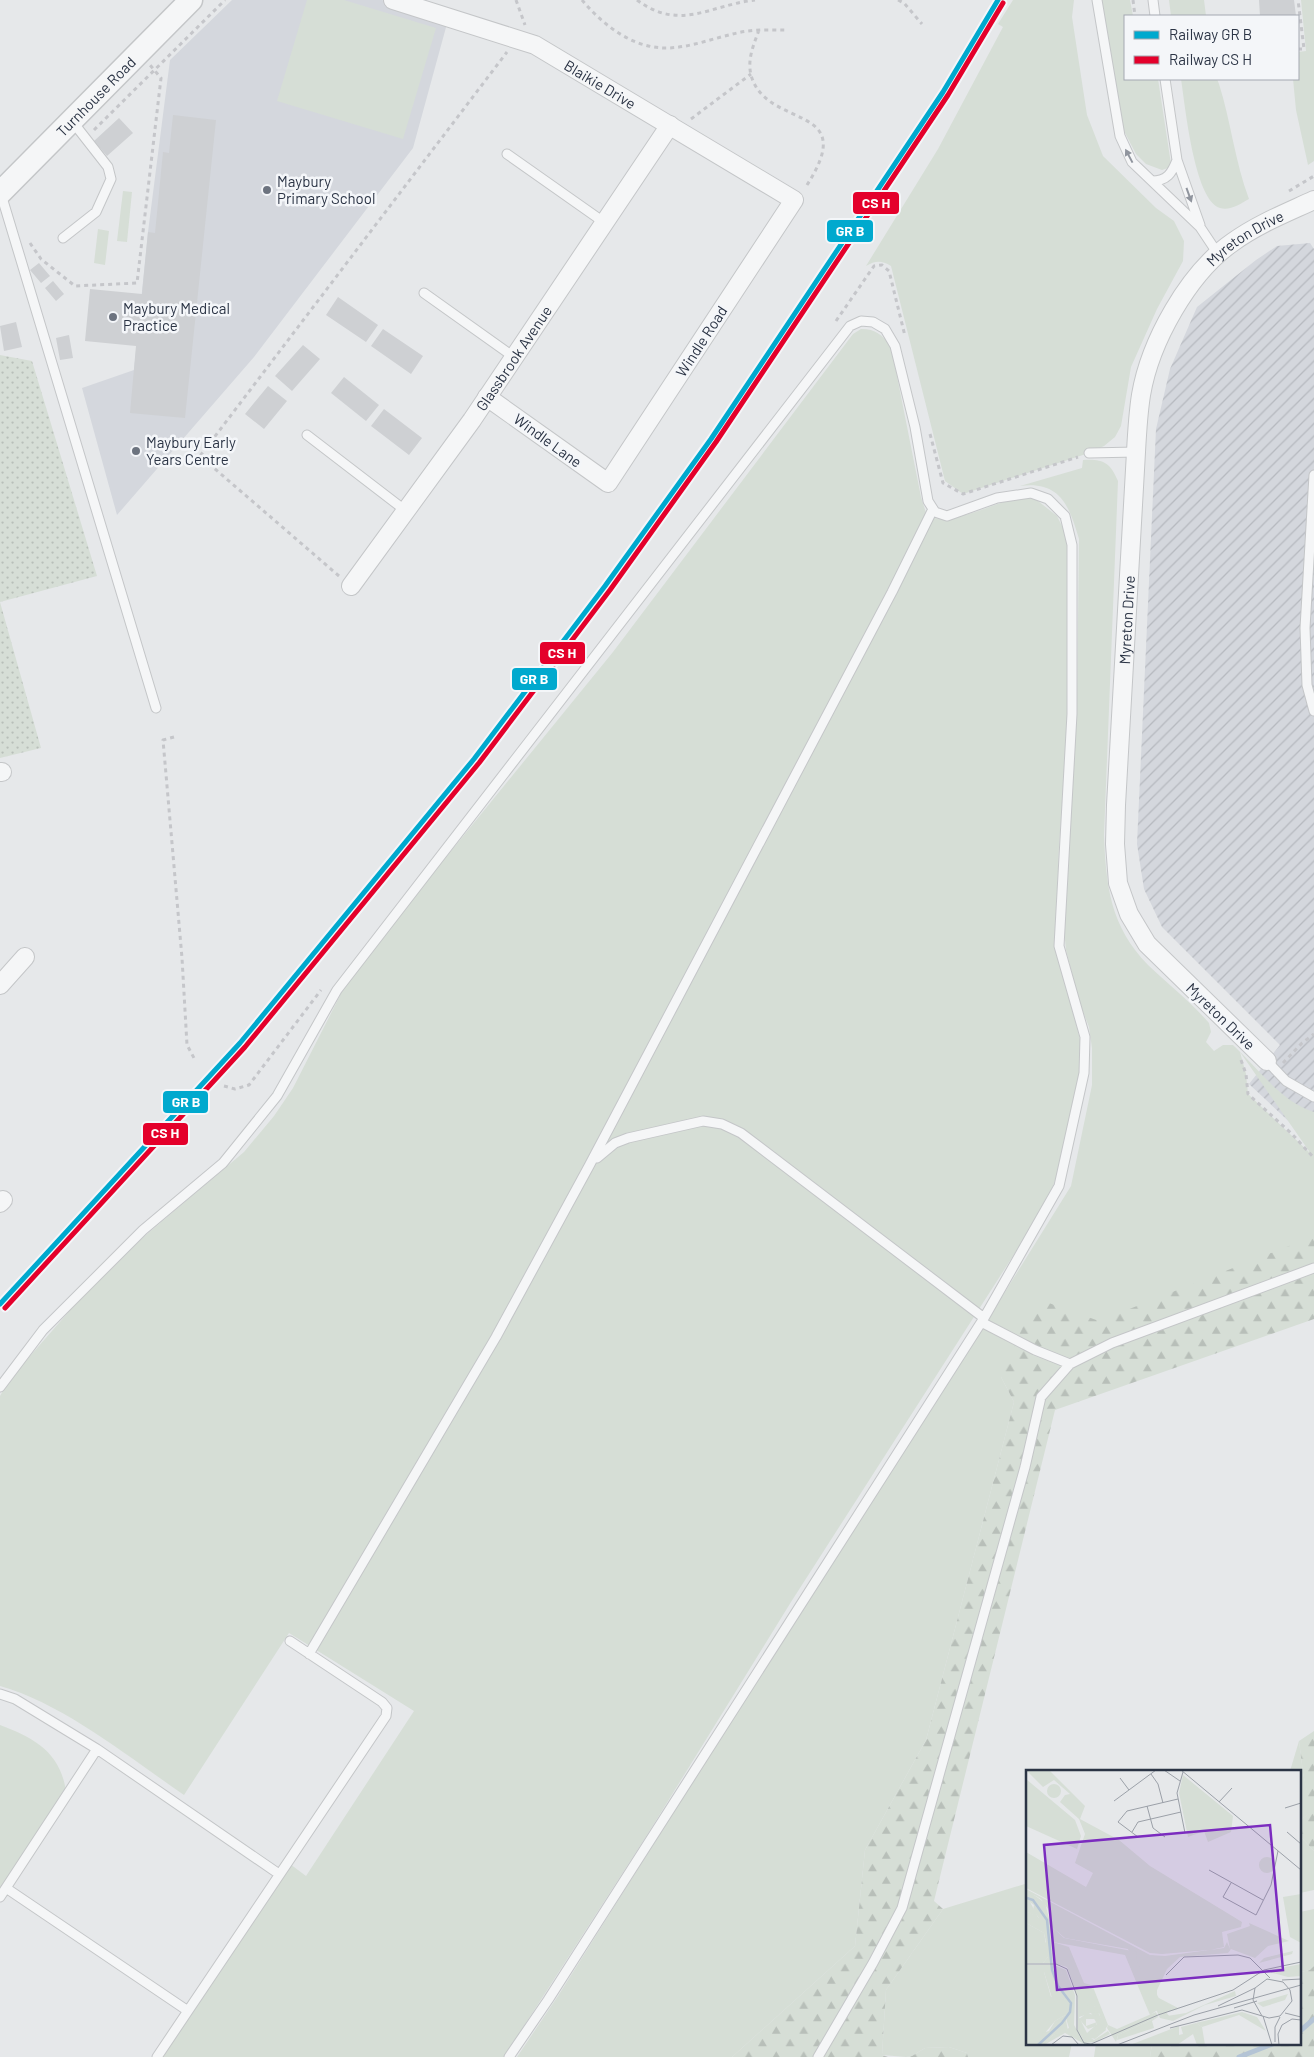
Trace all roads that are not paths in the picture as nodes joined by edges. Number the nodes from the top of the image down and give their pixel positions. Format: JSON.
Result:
{"nodes":[{"id":1,"x":191,"y":0,"type":"edge"},
{"id":2,"x":393,"y":0,"type":"edge"},
{"id":3,"x":1097,"y":0,"type":"edge"},
{"id":4,"x":1153,"y":0,"type":"edge"},
{"id":5,"x":1155,"y":15,"type":"edge"},
{"id":6,"x":1165,"y":80,"type":"edge"},
{"id":7,"x":676,"y":120,"type":"junction"},
{"id":8,"x":79,"y":129,"type":"junction"},
{"id":9,"x":507,"y":154,"type":"dead end"},
{"id":10,"x":1176,"y":160,"type":"junction"},
{"id":11,"x":1152,"y":181,"type":"junction"},
{"id":12,"x":0,"y":193,"type":"edge"},
{"id":13,"x":794,"y":200,"type":"joint"},
{"id":14,"x":1314,"y":200,"type":"edge"},
{"id":15,"x":605,"y":222,"type":"junction"},
{"id":16,"x":1200,"y":227,"type":"junction"},
{"id":17,"x":64,"y":238,"type":"dead end"},
{"id":18,"x":1218,"y":254,"type":"junction"},
{"id":19,"x":424,"y":293,"type":"dead end"},
{"id":20,"x":514,"y":357,"type":"junction"},
{"id":21,"x":488,"y":397,"type":"junction"},
{"id":22,"x":307,"y":435,"type":"dead end"},
{"id":23,"x":1136,"y":452,"type":"junction"},
{"id":24,"x":1089,"y":453,"type":"road end"},
{"id":25,"x":1314,"y":475,"type":"edge"},
{"id":26,"x":608,"y":483,"type":"joint"},
{"id":27,"x":933,"y":508,"type":"junction"},
{"id":28,"x":406,"y":511,"type":"junction"},
{"id":29,"x":351,"y":586,"type":"road end"},
{"id":30,"x":156,"y":708,"type":"dead end"},
{"id":31,"x":1314,"y":711,"type":"edge"},
{"id":32,"x":25,"y":957,"type":"dead end"},
{"id":33,"x":0,"y":985,"type":"edge"},
{"id":34,"x":1275,"y":1062,"type":"joint"},
{"id":35,"x":1314,"y":1097,"type":"edge"},
{"id":36,"x":589,"y":1166,"type":"junction"},
{"id":37,"x":1314,"y":1268,"type":"edge"},
{"id":38,"x":984,"y":1321,"type":"junction"},
{"id":39,"x":1070,"y":1364,"type":"junction"},
{"id":40,"x":0,"y":1387,"type":"edge"},
{"id":41,"x":290,"y":1641,"type":"dead end"},
{"id":42,"x":309,"y":1654,"type":"junction"},
{"id":43,"x":0,"y":1694,"type":"edge"},
{"id":44,"x":98,"y":1749,"type":"junction"},
{"id":45,"x":280,"y":1874,"type":"junction"},
{"id":46,"x":6,"y":1888,"type":"junction"},
{"id":47,"x":0,"y":1897,"type":"edge"},
{"id":48,"x":188,"y":2011,"type":"junction"},
{"id":49,"x":157,"y":2057,"type":"edge"},
{"id":50,"x":509,"y":2057,"type":"edge"},
{"id":51,"x":818,"y":2057,"type":"edge"}],
"edges":[{"from":1,"to":8,"type":"street","name":"Turnhouse Road"},
{"from":2,"to":7,"type":"street","name":"Blaikie Drive"},
{"from":11,"to":3,"type":"lane","one_way":true},
{"from":4,"to":5,"type":"lane"},
{"from":6,"to":10,"type":"lane"},
{"from":7,"to":13,"type":"street","name":"Blaikie Drive"},
{"from":7,"to":15,"type":"street","name":"Glassbrook Avenue"},
{"from":8,"to":12,"type":"street","name":"Turnhouse Road"},
{"from":8,"to":17,"type":"lane"},
{"from":9,"to":15,"type":"lane"},
{"from":10,"to":11,"type":"lane"},
{"from":10,"to":16,"type":"lane","one_way":true},
{"from":11,"to":16,"type":"lane"},
{"from":12,"to":30,"type":"lane"},
{"from":13,"to":26,"type":"street","name":"Windle Road"},
{"from":14,"to":18,"type":"street","name":"Myreton Drive"},
{"from":15,"to":20,"type":"street","name":"Glassbrook Avenue"},
{"from":16,"to":18,"type":"lane"},
{"from":18,"to":23,"type":"street","name":"Myreton Drive"},
{"from":19,"to":20,"type":"lane"},
{"from":20,"to":21,"type":"street","name":"Glassbrook Avenue"},
{"from":21,"to":26,"type":"street","name":"Windle Lane"},
{"from":21,"to":28,"type":"street","name":"Glassbrook Avenue"},
{"from":22,"to":28,"type":"lane"},
{"from":23,"to":24,"type":"lane"},
{"from":23,"to":34,"type":"street","name":"Myreton Drive"},
{"from":25,"to":31,"type":"lane"},
{"from":27,"to":36,"type":"lane"},
{"from":27,"to":38,"type":"lane"},
{"from":27,"to":40,"type":"lane"},
{"from":28,"to":29,"type":"street","name":"Glassbrook Avenue"},
{"from":32,"to":33,"type":"street"},
{"from":34,"to":35,"type":"lane"},
{"from":36,"to":38,"type":"lane"},
{"from":36,"to":42,"type":"lane"},
{"from":37,"to":39,"type":"lane"},
{"from":38,"to":39,"type":"lane"},
{"from":38,"to":50,"type":"lane"},
{"from":39,"to":51,"type":"lane"},
{"from":41,"to":42,"type":"lane"},
{"from":42,"to":45,"type":"lane"},
{"from":43,"to":44,"type":"lane"},
{"from":44,"to":45,"type":"lane"},
{"from":44,"to":46,"type":"lane"},
{"from":45,"to":48,"type":"lane"},
{"from":46,"to":47,"type":"lane"},
{"from":46,"to":48,"type":"lane"},
{"from":48,"to":49,"type":"lane"}]}
